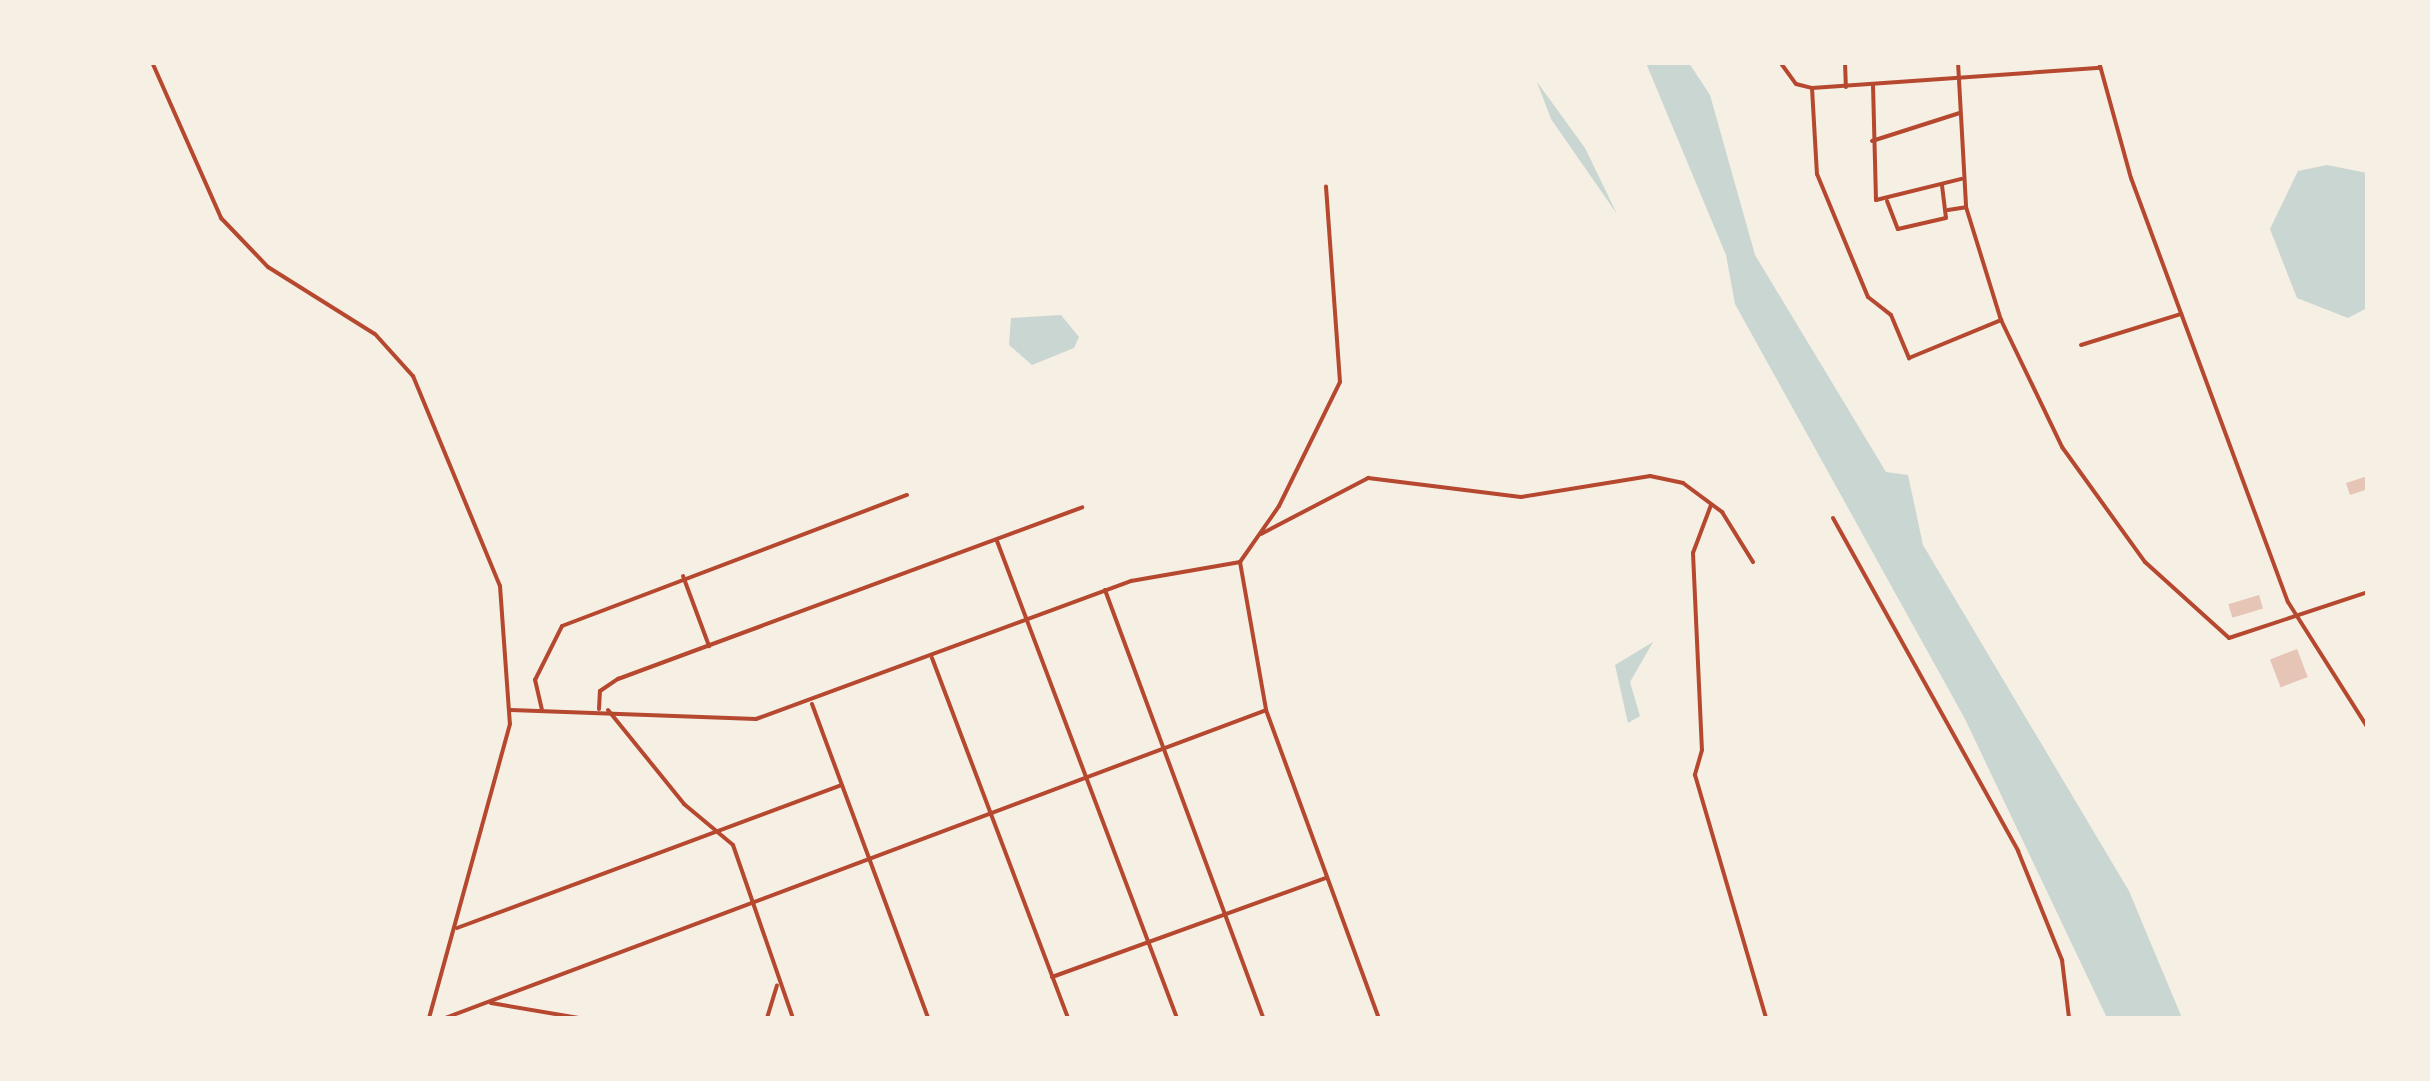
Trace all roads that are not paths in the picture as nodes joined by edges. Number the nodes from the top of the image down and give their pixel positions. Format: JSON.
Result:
{"nodes":[{"id":1,"x":152,"y":62,"type":"edge"},
{"id":2,"x":1780,"y":62,"type":"edge"},
{"id":3,"x":1845,"y":62,"type":"edge"},
{"id":4,"x":1958,"y":62,"type":"edge"},
{"id":5,"x":2099,"y":65,"type":"edge"},
{"id":6,"x":1958,"y":78,"type":"junction"},
{"id":7,"x":1873,"y":84,"type":"junction"},
{"id":8,"x":1846,"y":87,"type":"junction"},
{"id":9,"x":1812,"y":88,"type":"junction"},
{"id":10,"x":1960,"y":113,"type":"junction"},
{"id":11,"x":1872,"y":142,"type":"junction"},
{"id":12,"x":1962,"y":179,"type":"junction"},
{"id":13,"x":1942,"y":184,"type":"junction"},
{"id":14,"x":1326,"y":186,"type":"dead end"},
{"id":15,"x":1887,"y":201,"type":"junction"},
{"id":16,"x":1966,"y":207,"type":"junction"},
{"id":17,"x":1948,"y":210,"type":"junction"},
{"id":18,"x":2181,"y":314,"type":"junction"},
{"id":19,"x":2001,"y":320,"type":"junction"},
{"id":20,"x":2081,"y":345,"type":"dead end"},
{"id":21,"x":907,"y":495,"type":"dead end"},
{"id":22,"x":1711,"y":504,"type":"junction"},
{"id":23,"x":1082,"y":507,"type":"dead end"},
{"id":24,"x":1833,"y":518,"type":"dead end"},
{"id":25,"x":1261,"y":534,"type":"junction"},
{"id":26,"x":997,"y":540,"type":"junction"},
{"id":27,"x":1240,"y":562,"type":"junction"},
{"id":28,"x":1753,"y":562,"type":"dead end"},
{"id":29,"x":683,"y":576,"type":"junction"},
{"id":30,"x":1106,"y":590,"type":"junction"},
{"id":31,"x":2368,"y":592,"type":"edge"},
{"id":32,"x":2297,"y":614,"type":"junction"},
{"id":33,"x":1026,"y":622,"type":"junction"},
{"id":34,"x":708,"y":646,"type":"junction"},
{"id":35,"x":932,"y":658,"type":"junction"},
{"id":36,"x":812,"y":704,"type":"junction"},
{"id":37,"x":510,"y":710,"type":"junction"},
{"id":38,"x":542,"y":710,"type":"junction"},
{"id":39,"x":598,"y":710,"type":"junction"},
{"id":40,"x":608,"y":710,"type":"junction"},
{"id":41,"x":1266,"y":710,"type":"junction"},
{"id":42,"x":2368,"y":728,"type":"edge"},
{"id":43,"x":1162,"y":747,"type":"junction"},
{"id":44,"x":1083,"y":776,"type":"junction"},
{"id":45,"x":842,"y":785,"type":"junction"},
{"id":46,"x":989,"y":811,"type":"junction"},
{"id":47,"x":723,"y":832,"type":"junction"},
{"id":48,"x":867,"y":857,"type":"junction"},
{"id":49,"x":1326,"y":878,"type":"junction"},
{"id":50,"x":752,"y":902,"type":"junction"},
{"id":51,"x":1222,"y":915,"type":"junction"},
{"id":52,"x":457,"y":928,"type":"junction"},
{"id":53,"x":1149,"y":944,"type":"junction"},
{"id":54,"x":1052,"y":977,"type":"junction"},
{"id":55,"x":777,"y":981,"type":"junction"},
{"id":56,"x":489,"y":1003,"type":"junction"},
{"id":57,"x":429,"y":1018,"type":"edge"},
{"id":58,"x":445,"y":1018,"type":"edge"},
{"id":59,"x":580,"y":1018,"type":"edge"},
{"id":60,"x":767,"y":1018,"type":"edge"},
{"id":61,"x":793,"y":1018,"type":"edge"},
{"id":62,"x":928,"y":1018,"type":"edge"},
{"id":63,"x":1068,"y":1018,"type":"edge"},
{"id":64,"x":1177,"y":1018,"type":"edge"},
{"id":65,"x":1264,"y":1018,"type":"edge"},
{"id":66,"x":1378,"y":1018,"type":"edge"},
{"id":67,"x":1766,"y":1018,"type":"edge"},
{"id":68,"x":2069,"y":1018,"type":"edge"}],
"edges":[{"from":1,"to":37,"type":"street"},
{"from":2,"to":9,"type":"street"},
{"from":3,"to":8,"type":"street"},
{"from":4,"to":6,"type":"street"},
{"from":5,"to":6,"type":"street"},
{"from":5,"to":18,"type":"street"},
{"from":6,"to":7,"type":"street"},
{"from":6,"to":10,"type":"street"},
{"from":7,"to":8,"type":"street"},
{"from":7,"to":11,"type":"street"},
{"from":8,"to":9,"type":"street"},
{"from":9,"to":19,"type":"street"},
{"from":10,"to":11,"type":"street"},
{"from":10,"to":12,"type":"street"},
{"from":11,"to":15,"type":"street"},
{"from":12,"to":13,"type":"street"},
{"from":12,"to":16,"type":"street"},
{"from":13,"to":15,"type":"street"},
{"from":13,"to":17,"type":"street"},
{"from":14,"to":25,"type":"street"},
{"from":15,"to":17,"type":"street"},
{"from":16,"to":17,"type":"street"},
{"from":16,"to":19,"type":"street"},
{"from":18,"to":20,"type":"street"},
{"from":18,"to":32,"type":"street"},
{"from":19,"to":32,"type":"street"},
{"from":21,"to":29,"type":"street"},
{"from":22,"to":25,"type":"street"},
{"from":22,"to":28,"type":"street"},
{"from":22,"to":67,"type":"street"},
{"from":23,"to":26,"type":"street"},
{"from":24,"to":68,"type":"street"},
{"from":25,"to":27,"type":"street"},
{"from":26,"to":33,"type":"street"},
{"from":26,"to":34,"type":"street"},
{"from":27,"to":30,"type":"street"},
{"from":27,"to":41,"type":"street"},
{"from":29,"to":34,"type":"street"},
{"from":29,"to":38,"type":"street"},
{"from":30,"to":33,"type":"street"},
{"from":30,"to":43,"type":"street"},
{"from":31,"to":32,"type":"street"},
{"from":32,"to":42,"type":"street"},
{"from":33,"to":35,"type":"street"},
{"from":33,"to":44,"type":"street"},
{"from":34,"to":39,"type":"street"},
{"from":35,"to":36,"type":"street"},
{"from":35,"to":46,"type":"street"},
{"from":36,"to":40,"type":"street"},
{"from":36,"to":45,"type":"street"},
{"from":37,"to":38,"type":"street"},
{"from":37,"to":52,"type":"street"},
{"from":38,"to":39,"type":"street"},
{"from":39,"to":40,"type":"street"},
{"from":40,"to":47,"type":"street"},
{"from":41,"to":43,"type":"street"},
{"from":41,"to":49,"type":"street"},
{"from":43,"to":44,"type":"street"},
{"from":43,"to":51,"type":"street"},
{"from":44,"to":46,"type":"street"},
{"from":44,"to":53,"type":"street"},
{"from":45,"to":47,"type":"street"},
{"from":45,"to":48,"type":"street"},
{"from":46,"to":48,"type":"street"},
{"from":46,"to":54,"type":"street"},
{"from":47,"to":50,"type":"street"},
{"from":47,"to":52,"type":"street"},
{"from":48,"to":50,"type":"street"},
{"from":48,"to":62,"type":"street"},
{"from":49,"to":51,"type":"street"},
{"from":49,"to":66,"type":"street"},
{"from":50,"to":55,"type":"street"},
{"from":50,"to":56,"type":"street"},
{"from":51,"to":53,"type":"street"},
{"from":51,"to":65,"type":"street"},
{"from":52,"to":57,"type":"street"},
{"from":53,"to":54,"type":"street"},
{"from":53,"to":64,"type":"street"},
{"from":54,"to":63,"type":"street"},
{"from":55,"to":60,"type":"street"},
{"from":55,"to":61,"type":"street"},
{"from":56,"to":58,"type":"street"},
{"from":56,"to":59,"type":"street"}]}
